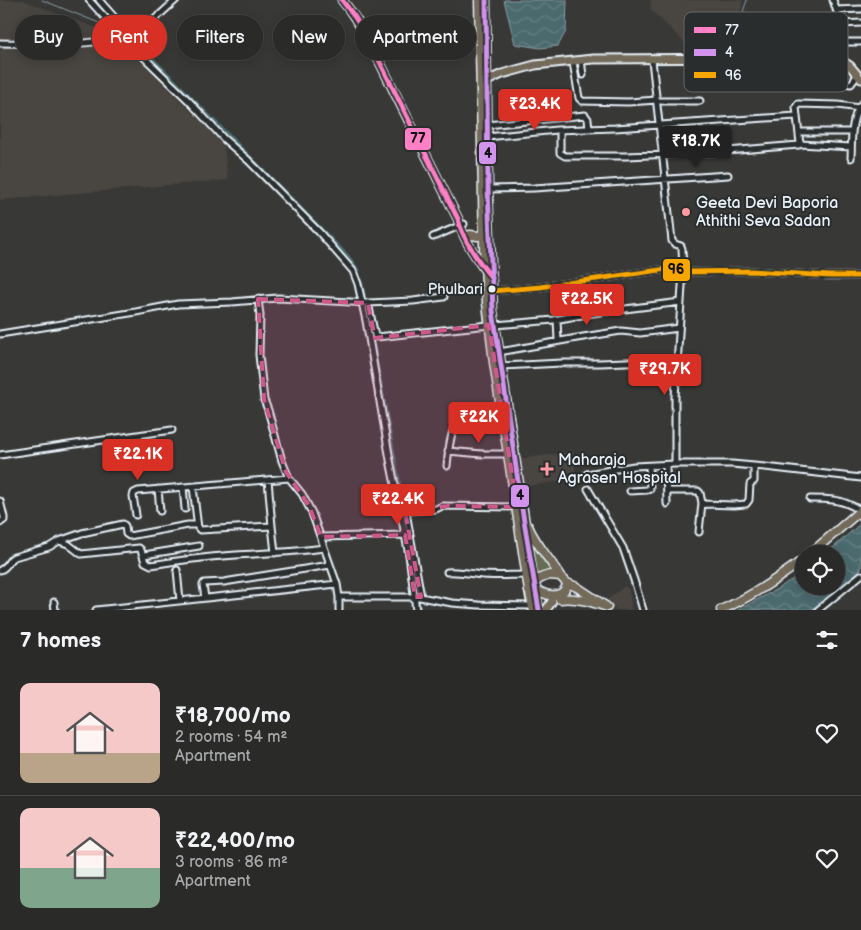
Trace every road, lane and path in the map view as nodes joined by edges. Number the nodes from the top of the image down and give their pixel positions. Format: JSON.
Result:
{"nodes":[{"id":1,"x":89,"y":0,"type":"edge"},
{"id":2,"x":99,"y":0,"type":"edge"},
{"id":3,"x":176,"y":0,"type":"edge"},
{"id":4,"x":342,"y":0,"type":"edge"},
{"id":5,"x":480,"y":0,"type":"edge"},
{"id":6,"x":486,"y":0,"type":"edge"},
{"id":7,"x":833,"y":0,"type":"edge"},
{"id":8,"x":861,"y":9,"type":"edge"},
{"id":9,"x":836,"y":10,"type":"joint"},
{"id":10,"x":103,"y":15,"type":"edge"},
{"id":11,"x":112,"y":15,"type":"edge"},
{"id":12,"x":159,"y":15,"type":"edge"},
{"id":13,"x":861,"y":23,"type":"edge"},
{"id":14,"x":848,"y":24,"type":"edge"},
{"id":15,"x":0,"y":42,"type":"edge"},
{"id":16,"x":92,"y":42,"type":"edge"},
{"id":17,"x":848,"y":42,"type":"edge"},
{"id":18,"x":861,"y":42,"type":"edge"},
{"id":19,"x":684,"y":59,"type":"edge"},
{"id":20,"x":147,"y":60,"type":"edge"},
{"id":21,"x":581,"y":60,"type":"junction"},
{"id":22,"x":652,"y":60,"type":"junction"},
{"id":23,"x":573,"y":62,"type":"junction"},
{"id":24,"x":848,"y":65,"type":"edge"},
{"id":25,"x":484,"y":72,"type":"junction"},
{"id":26,"x":502,"y":74,"type":"junction"},
{"id":27,"x":583,"y":74,"type":"dead end"},
{"id":28,"x":859,"y":78,"type":"edge"},
{"id":29,"x":484,"y":81,"type":"junction"},
{"id":30,"x":848,"y":84,"type":"edge"},
{"id":31,"x":657,"y":100,"type":"junction"},
{"id":32,"x":700,"y":101,"type":"dead end"},
{"id":33,"x":860,"y":106,"type":"edge"},
{"id":34,"x":796,"y":116,"type":"junction"},
{"id":35,"x":660,"y":124,"type":"junction"},
{"id":36,"x":487,"y":125,"type":"junction"},
{"id":37,"x":589,"y":128,"type":"junction"},
{"id":38,"x":560,"y":130,"type":"junction"},
{"id":39,"x":799,"y":132,"type":"junction"},
{"id":40,"x":852,"y":132,"type":"junction"},
{"id":41,"x":487,"y":137,"type":"junction"},
{"id":42,"x":800,"y":144,"type":"junction"},
{"id":43,"x":852,"y":146,"type":"junction"},
{"id":44,"x":664,"y":154,"type":"junction"},
{"id":45,"x":851,"y":158,"type":"dead end"},
{"id":46,"x":728,"y":175,"type":"dead end"},
{"id":47,"x":666,"y":180,"type":"junction"},
{"id":48,"x":488,"y":189,"type":"junction"},
{"id":49,"x":461,"y":223,"type":"junction"},
{"id":50,"x":484,"y":234,"type":"junction"},
{"id":51,"x":470,"y":235,"type":"junction"},
{"id":52,"x":433,"y":237,"type":"dead end"},
{"id":53,"x":484,"y":260,"type":"junction"},
{"id":54,"x":488,"y":269,"type":"junction"},
{"id":55,"x":683,"y":270,"type":"junction"},
{"id":56,"x":861,"y":276,"type":"edge"},
{"id":57,"x":492,"y":290,"type":"junction"},
{"id":58,"x":444,"y":297,"type":"dead end"},
{"id":59,"x":258,"y":299,"type":"junction"},
{"id":60,"x":681,"y":302,"type":"junction"},
{"id":61,"x":365,"y":303,"type":"junction"},
{"id":62,"x":557,"y":319,"type":"junction"},
{"id":63,"x":492,"y":325,"type":"junction"},
{"id":64,"x":679,"y":328,"type":"junction"},
{"id":65,"x":0,"y":334,"type":"edge"},
{"id":66,"x":558,"y":341,"type":"junction"},
{"id":67,"x":499,"y":352,"type":"junction"},
{"id":68,"x":677,"y":360,"type":"junction"},
{"id":69,"x":501,"y":366,"type":"junction"},
{"id":70,"x":503,"y":415,"type":"junction"},
{"id":71,"x":172,"y":430,"type":"dead end"},
{"id":72,"x":448,"y":451,"type":"junction"},
{"id":73,"x":508,"y":454,"type":"junction"},
{"id":74,"x":0,"y":455,"type":"edge"},
{"id":75,"x":675,"y":464,"type":"junction"},
{"id":76,"x":666,"y":465,"type":"junction"},
{"id":77,"x":447,"y":466,"type":"dead end"},
{"id":78,"x":649,"y":466,"type":"junction"},
{"id":79,"x":754,"y":466,"type":"junction"},
{"id":80,"x":587,"y":474,"type":"dead end"},
{"id":81,"x":289,"y":478,"type":"junction"},
{"id":82,"x":861,"y":478,"type":"edge"},
{"id":83,"x":268,"y":480,"type":"junction"},
{"id":84,"x":183,"y":487,"type":"junction"},
{"id":85,"x":193,"y":487,"type":"junction"},
{"id":86,"x":158,"y":489,"type":"junction"},
{"id":87,"x":588,"y":489,"type":"dead end"},
{"id":88,"x":630,"y":491,"type":"dead end"},
{"id":89,"x":667,"y":491,"type":"junction"},
{"id":90,"x":810,"y":499,"type":"dead end"},
{"id":91,"x":0,"y":501,"type":"edge"},
{"id":92,"x":702,"y":503,"type":"junction"},
{"id":93,"x":667,"y":504,"type":"dead end"},
{"id":94,"x":517,"y":507,"type":"junction"},
{"id":95,"x":185,"y":508,"type":"dead end"},
{"id":96,"x":859,"y":510,"type":"edge"},
{"id":97,"x":160,"y":511,"type":"dead end"},
{"id":98,"x":136,"y":515,"type":"dead end"},
{"id":99,"x":523,"y":515,"type":"junction"},
{"id":100,"x":0,"y":523,"type":"edge"},
{"id":101,"x":197,"y":525,"type":"junction"},
{"id":102,"x":272,"y":526,"type":"junction"},
{"id":103,"x":699,"y":532,"type":"dead end"},
{"id":104,"x":405,"y":535,"type":"junction"},
{"id":105,"x":321,"y":537,"type":"junction"},
{"id":106,"x":59,"y":541,"type":"junction"},
{"id":107,"x":820,"y":545,"type":"edge"},
{"id":108,"x":199,"y":546,"type":"dead end"},
{"id":109,"x":324,"y":548,"type":"junction"},
{"id":110,"x":275,"y":553,"type":"junction"},
{"id":111,"x":144,"y":555,"type":"junction"},
{"id":112,"x":330,"y":565,"type":"junction"},
{"id":113,"x":795,"y":565,"type":"edge"},
{"id":114,"x":0,"y":570,"type":"edge"},
{"id":115,"x":177,"y":570,"type":"dead end"},
{"id":116,"x":447,"y":572,"type":"dead end"},
{"id":117,"x":527,"y":575,"type":"junction"},
{"id":118,"x":861,"y":575,"type":"edge"},
{"id":119,"x":560,"y":576,"type":"junction"},
{"id":120,"x":567,"y":582,"type":"junction"},
{"id":121,"x":337,"y":584,"type":"junction"},
{"id":122,"x":532,"y":591,"type":"junction"},
{"id":123,"x":339,"y":597,"type":"junction"},
{"id":124,"x":418,"y":597,"type":"junction"},
{"id":125,"x":205,"y":598,"type":"junction"},
{"id":126,"x":556,"y":600,"type":"junction"},
{"id":127,"x":180,"y":601,"type":"junction"},
{"id":128,"x":54,"y":602,"type":"dead end"},
{"id":129,"x":609,"y":608,"type":"edge"},
{"id":130,"x":534,"y":609,"type":"edge"},
{"id":131,"x":56,"y":610,"type":"edge"},
{"id":132,"x":96,"y":610,"type":"edge"},
{"id":133,"x":339,"y":610,"type":"edge"},
{"id":134,"x":416,"y":610,"type":"edge"},
{"id":135,"x":546,"y":610,"type":"edge"},
{"id":136,"x":643,"y":610,"type":"edge"},
{"id":137,"x":721,"y":610,"type":"edge"},
{"id":138,"x":818,"y":610,"type":"edge"}],
"edges":[{"from":1,"to":10,"type":"street"},
{"from":2,"to":11,"type":"street"},
{"from":3,"to":12,"type":"street"},
{"from":4,"to":49,"type":"highway"},
{"from":5,"to":25,"type":"highway"},
{"from":6,"to":25,"type":"highway"},
{"from":7,"to":9,"type":"street"},
{"from":8,"to":9,"type":"street"},
{"from":13,"to":14,"type":"street"},
{"from":15,"to":16,"type":"street"},
{"from":17,"to":18,"type":"street"},
{"from":19,"to":22,"type":"main road"},
{"from":20,"to":61,"type":"street"},
{"from":21,"to":22,"type":"main road"},
{"from":21,"to":23,"type":"main road"},
{"from":21,"to":27,"type":"street"},
{"from":22,"to":31,"type":"street"},
{"from":23,"to":26,"type":"main road"},
{"from":23,"to":31,"type":"street"},
{"from":24,"to":28,"type":"main road"},
{"from":25,"to":26,"type":"main road"},
{"from":25,"to":29,"type":"highway"},
{"from":26,"to":29,"type":"main road"},
{"from":28,"to":30,"type":"street"},
{"from":29,"to":36,"type":"highway"},
{"from":29,"to":50,"type":"highway"},
{"from":31,"to":32,"type":"street"},
{"from":31,"to":35,"type":"street"},
{"from":33,"to":34,"type":"street"},
{"from":33,"to":40,"type":"street"},
{"from":34,"to":35,"type":"street"},
{"from":34,"to":39,"type":"street"},
{"from":35,"to":37,"type":"street"},
{"from":35,"to":44,"type":"street"},
{"from":36,"to":37,"type":"street"},
{"from":36,"to":41,"type":"highway"},
{"from":37,"to":38,"type":"street"},
{"from":38,"to":41,"type":"street"},
{"from":38,"to":44,"type":"street"},
{"from":39,"to":40,"type":"street"},
{"from":39,"to":42,"type":"street"},
{"from":40,"to":43,"type":"street"},
{"from":41,"to":48,"type":"highway"},
{"from":42,"to":43,"type":"street"},
{"from":42,"to":44,"type":"street"},
{"from":43,"to":45,"type":"street"},
{"from":44,"to":47,"type":"street"},
{"from":46,"to":47,"type":"street"},
{"from":47,"to":48,"type":"street"},
{"from":47,"to":55,"type":"street"},
{"from":48,"to":54,"type":"highway"},
{"from":49,"to":51,"type":"highway"},
{"from":49,"to":52,"type":"street"},
{"from":49,"to":54,"type":"highway"},
{"from":50,"to":51,"type":"highway"},
{"from":50,"to":53,"type":"highway"},
{"from":51,"to":53,"type":"highway"},
{"from":53,"to":54,"type":"highway"},
{"from":54,"to":57,"type":"highway"},
{"from":54,"to":63,"type":"highway"},
{"from":55,"to":56,"type":"street"},
{"from":55,"to":57,"type":"street"},
{"from":55,"to":60,"type":"street"},
{"from":57,"to":63,"type":"highway"},
{"from":58,"to":61,"type":"street"},
{"from":59,"to":61,"type":"street"},
{"from":59,"to":65,"type":"street"},
{"from":59,"to":81,"type":"street"},
{"from":60,"to":62,"type":"street"},
{"from":60,"to":64,"type":"street"},
{"from":61,"to":63,"type":"street"},
{"from":61,"to":104,"type":"street"},
{"from":62,"to":63,"type":"street"},
{"from":62,"to":66,"type":"street"},
{"from":63,"to":67,"type":"highway"},
{"from":63,"to":70,"type":"highway"},
{"from":64,"to":66,"type":"street"},
{"from":64,"to":68,"type":"street"},
{"from":66,"to":67,"type":"street"},
{"from":67,"to":69,"type":"highway"},
{"from":68,"to":69,"type":"street"},
{"from":68,"to":75,"type":"street"},
{"from":69,"to":99,"type":"highway"},
{"from":70,"to":72,"type":"street"},
{"from":70,"to":73,"type":"highway"},
{"from":71,"to":74,"type":"street"},
{"from":72,"to":73,"type":"street"},
{"from":72,"to":77,"type":"street"},
{"from":73,"to":94,"type":"highway"},
{"from":75,"to":76,"type":"street"},
{"from":75,"to":79,"type":"street"},
{"from":76,"to":78,"type":"street"},
{"from":76,"to":89,"type":"street"},
{"from":78,"to":80,"type":"street"},
{"from":78,"to":88,"type":"street"},
{"from":79,"to":82,"type":"street"},
{"from":79,"to":92,"type":"street"},
{"from":81,"to":83,"type":"street"},
{"from":81,"to":105,"type":"street"},
{"from":83,"to":85,"type":"street"},
{"from":83,"to":102,"type":"street"},
{"from":84,"to":85,"type":"street"},
{"from":84,"to":86,"type":"street"},
{"from":84,"to":95,"type":"street"},
{"from":85,"to":101,"type":"street"},
{"from":86,"to":97,"type":"street"},
{"from":86,"to":98,"type":"street"},
{"from":87,"to":136,"type":"street"},
{"from":89,"to":92,"type":"street"},
{"from":89,"to":93,"type":"street"},
{"from":90,"to":96,"type":"street"},
{"from":91,"to":100,"type":"street"},
{"from":92,"to":103,"type":"street"},
{"from":94,"to":117,"type":"highway"},
{"from":94,"to":124,"type":"street"},
{"from":96,"to":107,"type":"highway"},
{"from":99,"to":119,"type":"highway"},
{"from":99,"to":122,"type":"highway"},
{"from":101,"to":102,"type":"street"},
{"from":101,"to":106,"type":"street"},
{"from":102,"to":110,"type":"street"},
{"from":104,"to":105,"type":"street"},
{"from":104,"to":124,"type":"street"},
{"from":105,"to":109,"type":"street"},
{"from":106,"to":111,"type":"street"},
{"from":106,"to":114,"type":"street"},
{"from":108,"to":111,"type":"street"},
{"from":109,"to":110,"type":"street"},
{"from":109,"to":112,"type":"street"},
{"from":110,"to":111,"type":"street"},
{"from":112,"to":121,"type":"street"},
{"from":112,"to":125,"type":"street"},
{"from":113,"to":137,"type":"highway"},
{"from":115,"to":127,"type":"street"},
{"from":116,"to":117,"type":"street"},
{"from":117,"to":122,"type":"highway"},
{"from":118,"to":138,"type":"street"},
{"from":119,"to":120,"type":"highway"},
{"from":119,"to":122,"type":"highway"},
{"from":120,"to":126,"type":"highway"},
{"from":120,"to":129,"type":"highway"},
{"from":121,"to":123,"type":"street"},
{"from":121,"to":125,"type":"street"},
{"from":122,"to":126,"type":"highway"},
{"from":122,"to":130,"type":"main road"},
{"from":123,"to":124,"type":"street"},
{"from":123,"to":133,"type":"street"},
{"from":124,"to":130,"type":"street"},
{"from":124,"to":134,"type":"street"},
{"from":125,"to":127,"type":"street"},
{"from":126,"to":129,"type":"highway"},
{"from":126,"to":135,"type":"main road"},
{"from":127,"to":132,"type":"street"},
{"from":128,"to":131,"type":"street"}]}
